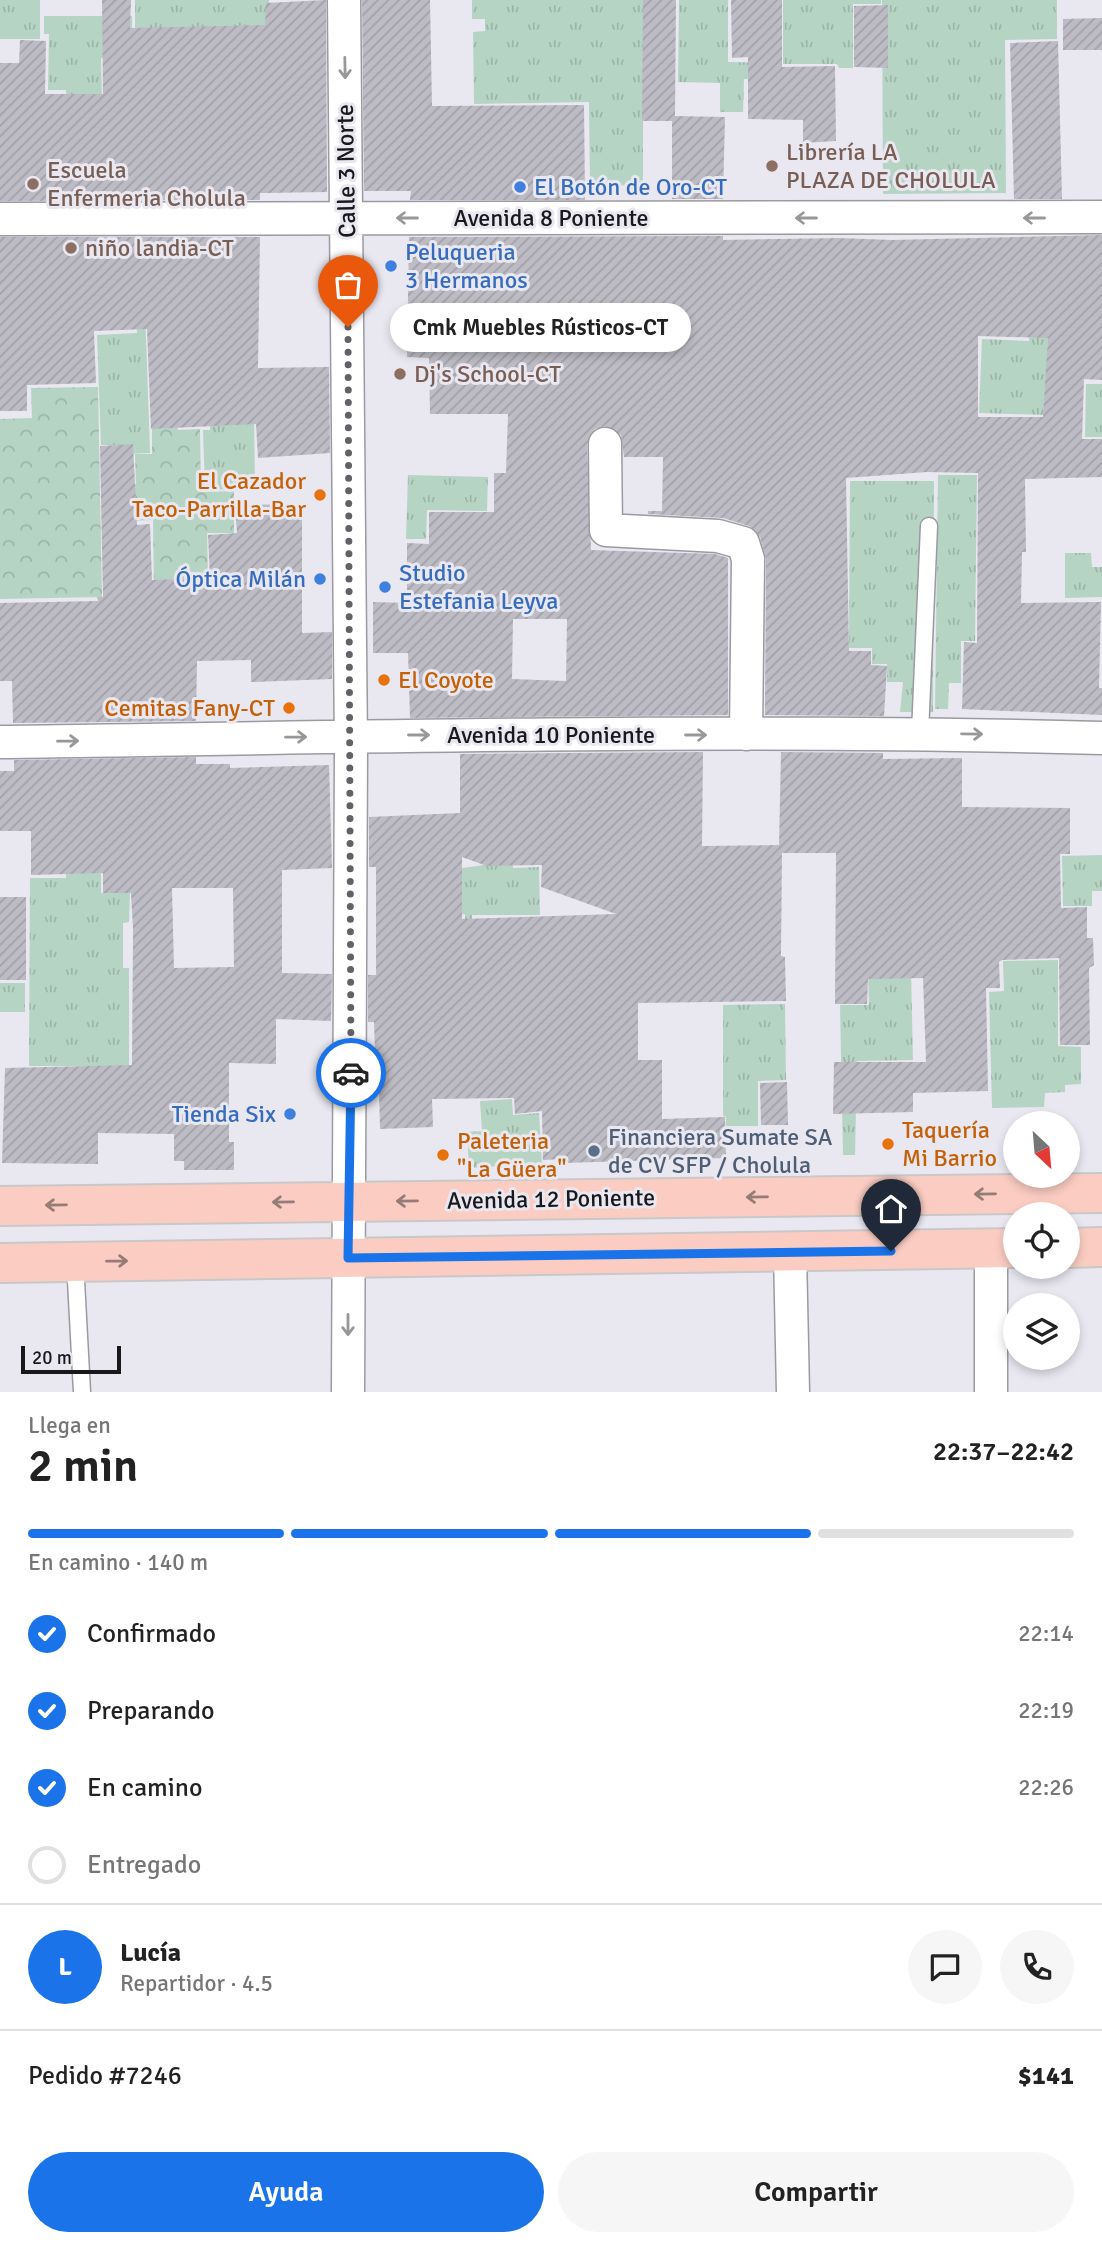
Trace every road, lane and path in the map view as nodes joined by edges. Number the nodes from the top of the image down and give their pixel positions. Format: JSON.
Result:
{"nodes":[{"id":1,"x":344,"y":0,"type":"edge"},
{"id":2,"x":347,"y":218,"type":"junction"},
{"id":3,"x":1102,"y":218,"type":"edge"},
{"id":4,"x":0,"y":219,"type":"edge"},
{"id":5,"x":605,"y":443,"type":"dead end"},
{"id":6,"x":929,"y":526,"type":"dead end"},
{"id":7,"x":920,"y":733,"type":"junction"},
{"id":8,"x":746,"y":734,"type":"junction"},
{"id":9,"x":351,"y":736,"type":"junction"},
{"id":10,"x":1102,"y":738,"type":"edge"},
{"id":11,"x":0,"y":742,"type":"edge"},
{"id":12,"x":1102,"y":1193,"type":"edge"},
{"id":13,"x":351,"y":1201,"type":"junction"},
{"id":14,"x":0,"y":1206,"type":"edge"},
{"id":15,"x":1102,"y":1247,"type":"edge"},
{"id":16,"x":1003,"y":1248,"type":"edge"},
{"id":17,"x":1080,"y":1248,"type":"edge"},
{"id":18,"x":790,"y":1253,"type":"junction"},
{"id":19,"x":348,"y":1258,"type":"junction"},
{"id":20,"x":75,"y":1262,"type":"junction"},
{"id":21,"x":0,"y":1263,"type":"edge"},
{"id":22,"x":82,"y":1392,"type":"edge"},
{"id":23,"x":348,"y":1392,"type":"edge"},
{"id":24,"x":793,"y":1392,"type":"edge"},
{"id":25,"x":991,"y":1392,"type":"edge"}],
"edges":[{"from":1,"to":2,"type":"street","name":"Calle 3 Norte","one_way":true},
{"from":3,"to":2,"type":"street","name":"Avenida 8 Poniente","one_way":true},
{"from":2,"to":4,"type":"street","name":"Avenida 8 Poniente"},
{"from":2,"to":9,"type":"street","name":"Calle 3 Norte"},
{"from":5,"to":8,"type":"street"},
{"from":6,"to":7,"type":"lane"},
{"from":7,"to":8,"type":"street","name":"Avenida 10 Poniente"},
{"from":7,"to":10,"type":"street","name":"Avenida 10 Poniente","one_way":true},
{"from":9,"to":8,"type":"street","name":"Avenida 10 Poniente","one_way":true},
{"from":11,"to":9,"type":"street","name":"Avenida 10 Poniente","one_way":true},
{"from":9,"to":13,"type":"street","name":"Calle 3 Norte"},
{"from":12,"to":13,"type":"main road","name":"Avenida 12 Poniente","one_way":true},
{"from":13,"to":14,"type":"main road","name":"Avenida 12 Poniente","one_way":true},
{"from":13,"to":19,"type":"street","name":"Calle 3 Norte"},
{"from":15,"to":17,"type":"main road"},
{"from":16,"to":18,"type":"main road"},
{"from":16,"to":25,"type":"street"},
{"from":18,"to":19,"type":"main road"},
{"from":18,"to":24,"type":"street"},
{"from":20,"to":19,"type":"main road","one_way":true},
{"from":19,"to":23,"type":"street","name":"Calle 3 Norte","one_way":true},
{"from":20,"to":21,"type":"main road"},
{"from":20,"to":22,"type":"lane"}]}
